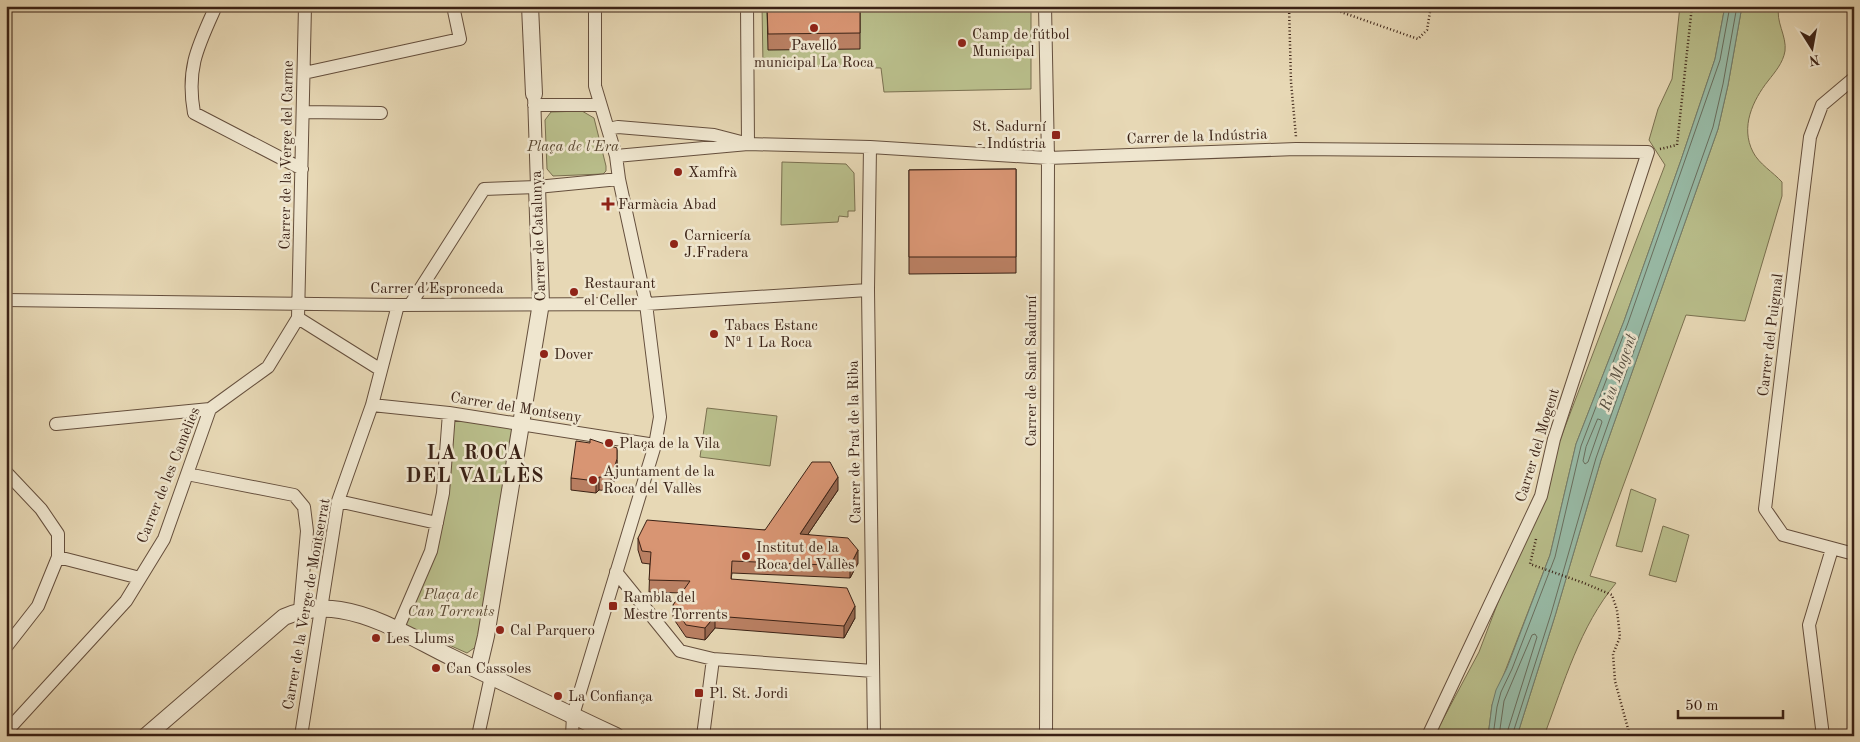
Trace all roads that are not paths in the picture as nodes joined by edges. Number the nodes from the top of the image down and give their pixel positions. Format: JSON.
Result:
{"nodes":[{"id":1,"x":216,"y":6,"type":"edge"},
{"id":2,"x":305,"y":6,"type":"edge"},
{"id":3,"x":453,"y":6,"type":"edge"},
{"id":4,"x":530,"y":6,"type":"edge"},
{"id":5,"x":595,"y":6,"type":"edge"},
{"id":6,"x":747,"y":6,"type":"edge"},
{"id":7,"x":1045,"y":6,"type":"edge"},
{"id":8,"x":304,"y":73,"type":"junction"},
{"id":9,"x":1854,"y":78,"type":"edge"},
{"id":10,"x":534,"y":100,"type":"junction"},
{"id":11,"x":600,"y":104,"type":"junction"},
{"id":12,"x":303,"y":112,"type":"junction"},
{"id":13,"x":381,"y":113,"type":"dead end"},
{"id":14,"x":608,"y":129,"type":"junction"},
{"id":15,"x":748,"y":144,"type":"junction"},
{"id":16,"x":870,"y":147,"type":"junction"},
{"id":17,"x":1648,"y":152,"type":"joint"},
{"id":18,"x":616,"y":156,"type":"junction"},
{"id":19,"x":1048,"y":158,"type":"junction"},
{"id":20,"x":302,"y":169,"type":"junction"},
{"id":21,"x":619,"y":179,"type":"junction"},
{"id":22,"x":537,"y":187,"type":"junction"},
{"id":23,"x":868,"y":290,"type":"junction"},
{"id":24,"x":6,"y":300,"type":"edge"},
{"id":25,"x":541,"y":303,"type":"junction"},
{"id":26,"x":299,"y":304,"type":"junction"},
{"id":27,"x":646,"y":304,"type":"junction"},
{"id":28,"x":404,"y":305,"type":"junction"},
{"id":29,"x":298,"y":318,"type":"junction"},
{"id":30,"x":381,"y":370,"type":"junction"},
{"id":31,"x":372,"y":405,"type":"junction"},
{"id":32,"x":210,"y":409,"type":"junction"},
{"id":33,"x":449,"y":413,"type":"junction"},
{"id":34,"x":56,"y":424,"type":"dead end"},
{"id":35,"x":522,"y":425,"type":"junction"},
{"id":36,"x":655,"y":445,"type":"junction"},
{"id":37,"x":6,"y":472,"type":"edge"},
{"id":38,"x":186,"y":474,"type":"junction"},
{"id":39,"x":338,"y":501,"type":"junction"},
{"id":40,"x":437,"y":523,"type":"junction"},
{"id":41,"x":1832,"y":549,"type":"junction"},
{"id":42,"x":1854,"y":554,"type":"edge"},
{"id":43,"x":58,"y":557,"type":"junction"},
{"id":44,"x":616,"y":572,"type":"junction"},
{"id":45,"x":140,"y":578,"type":"junction"},
{"id":46,"x":320,"y":608,"type":"junction"},
{"id":47,"x":300,"y":610,"type":"junction"},
{"id":48,"x":397,"y":630,"type":"junction"},
{"id":49,"x":6,"y":647,"type":"edge"},
{"id":50,"x":713,"y":658,"type":"junction"},
{"id":51,"x":873,"y":670,"type":"junction"},
{"id":52,"x":484,"y":673,"type":"junction"},
{"id":53,"x":573,"y":715,"type":"junction"},
{"id":54,"x":6,"y":732,"type":"edge"},
{"id":55,"x":146,"y":736,"type":"edge"},
{"id":56,"x":301,"y":736,"type":"edge"},
{"id":57,"x":478,"y":736,"type":"edge"},
{"id":58,"x":572,"y":736,"type":"edge"},
{"id":59,"x":616,"y":736,"type":"edge"},
{"id":60,"x":703,"y":736,"type":"edge"},
{"id":61,"x":874,"y":736,"type":"edge"},
{"id":62,"x":1046,"y":736,"type":"edge"},
{"id":63,"x":1428,"y":736,"type":"edge"},
{"id":64,"x":1824,"y":736,"type":"edge"}],
"edges":[{"from":1,"to":20,"type":"street"},
{"from":2,"to":8,"type":"street","name":"Carrer de la Verge del Carme"},
{"from":3,"to":8,"type":"street"},
{"from":4,"to":10,"type":"street","name":"Carrer de Catalunya"},
{"from":5,"to":11,"type":"street"},
{"from":6,"to":15,"type":"street"},
{"from":7,"to":19,"type":"street","name":"Carrer de Sant Sadurní"},
{"from":8,"to":12,"type":"street","name":"Carrer de la Verge del Carme"},
{"from":9,"to":41,"type":"street","name":"Carrer del Puigmal"},
{"from":10,"to":11,"type":"street"},
{"from":10,"to":22,"type":"street","name":"Carrer de Catalunya"},
{"from":11,"to":14,"type":"street"},
{"from":12,"to":13,"type":"street"},
{"from":12,"to":20,"type":"street","name":"Carrer de la Verge del Carme"},
{"from":14,"to":15,"type":"street","name":"Carrer de la Indústria"},
{"from":14,"to":18,"type":"street"},
{"from":15,"to":16,"type":"street","name":"Carrer de la Indústria"},
{"from":15,"to":18,"type":"street","name":"Carrer de la Indústria"},
{"from":16,"to":19,"type":"street","name":"Carrer de la Indústria"},
{"from":16,"to":23,"type":"street","name":"Carrer de Prat de la Riba"},
{"from":17,"to":19,"type":"street","name":"Carrer de la Indústria"},
{"from":17,"to":63,"type":"street","name":"Carrer del Mogent"},
{"from":18,"to":21,"type":"street"},
{"from":19,"to":62,"type":"street","name":"Carrer de Sant Sadurní"},
{"from":20,"to":26,"type":"street","name":"Carrer de la Verge del Carme"},
{"from":21,"to":22,"type":"street","name":"Carrer de la Verge de Montserrat"},
{"from":21,"to":27,"type":"street"},
{"from":22,"to":25,"type":"street","name":"Carrer de Catalunya"},
{"from":22,"to":28,"type":"street","name":"Carrer de la Verge de Montserrat"},
{"from":23,"to":27,"type":"street","name":"Carrer d'Espronceda"},
{"from":23,"to":51,"type":"street","name":"Carrer de Prat de la Riba"},
{"from":24,"to":26,"type":"street","name":"Carrer d'Espronceda"},
{"from":25,"to":27,"type":"street","name":"Carrer d'Espronceda"},
{"from":25,"to":28,"type":"street","name":"Carrer d'Espronceda"},
{"from":25,"to":35,"type":"street","name":"Carrer de Catalunya"},
{"from":26,"to":28,"type":"street","name":"Carrer d'Espronceda"},
{"from":26,"to":29,"type":"street","name":"Carrer de les Camèlies"},
{"from":27,"to":36,"type":"street"},
{"from":28,"to":30,"type":"street","name":"Carrer de la Verge de Montserrat"},
{"from":29,"to":30,"type":"street"},
{"from":29,"to":32,"type":"street","name":"Carrer de les Camèlies"},
{"from":30,"to":31,"type":"street","name":"Carrer de la Verge de Montserrat"},
{"from":31,"to":33,"type":"street","name":"Carrer del Montseny"},
{"from":31,"to":39,"type":"street","name":"Carrer de la Verge de Montserrat"},
{"from":32,"to":34,"type":"street"},
{"from":32,"to":38,"type":"street","name":"Carrer de les Camèlies"},
{"from":33,"to":35,"type":"street","name":"Carrer del Montseny"},
{"from":33,"to":40,"type":"street"},
{"from":35,"to":36,"type":"street","name":"Carrer del Montseny"},
{"from":35,"to":52,"type":"street","name":"Carrer de Catalunya"},
{"from":36,"to":44,"type":"street"},
{"from":37,"to":43,"type":"street"},
{"from":38,"to":45,"type":"street","name":"Carrer de les Camèlies"},
{"from":38,"to":47,"type":"street"},
{"from":39,"to":40,"type":"street"},
{"from":39,"to":46,"type":"street","name":"Carrer de la Verge de Montserrat"},
{"from":40,"to":48,"type":"street"},
{"from":41,"to":42,"type":"street","name":"Carrer del Puigmal"},
{"from":41,"to":64,"type":"street"},
{"from":43,"to":45,"type":"street"},
{"from":43,"to":49,"type":"street"},
{"from":44,"to":50,"type":"street"},
{"from":44,"to":53,"type":"street"},
{"from":45,"to":54,"type":"street","name":"Carrer de les Camèlies"},
{"from":46,"to":47,"type":"street"},
{"from":46,"to":48,"type":"street"},
{"from":46,"to":56,"type":"street","name":"Carrer de la Verge de Montserrat"},
{"from":47,"to":55,"type":"street"},
{"from":48,"to":52,"type":"street"},
{"from":50,"to":51,"type":"street"},
{"from":50,"to":60,"type":"street"},
{"from":51,"to":61,"type":"street","name":"Carrer de Prat de la Riba"},
{"from":52,"to":53,"type":"street"},
{"from":52,"to":57,"type":"street"},
{"from":53,"to":58,"type":"street"},
{"from":53,"to":59,"type":"street"}]}
